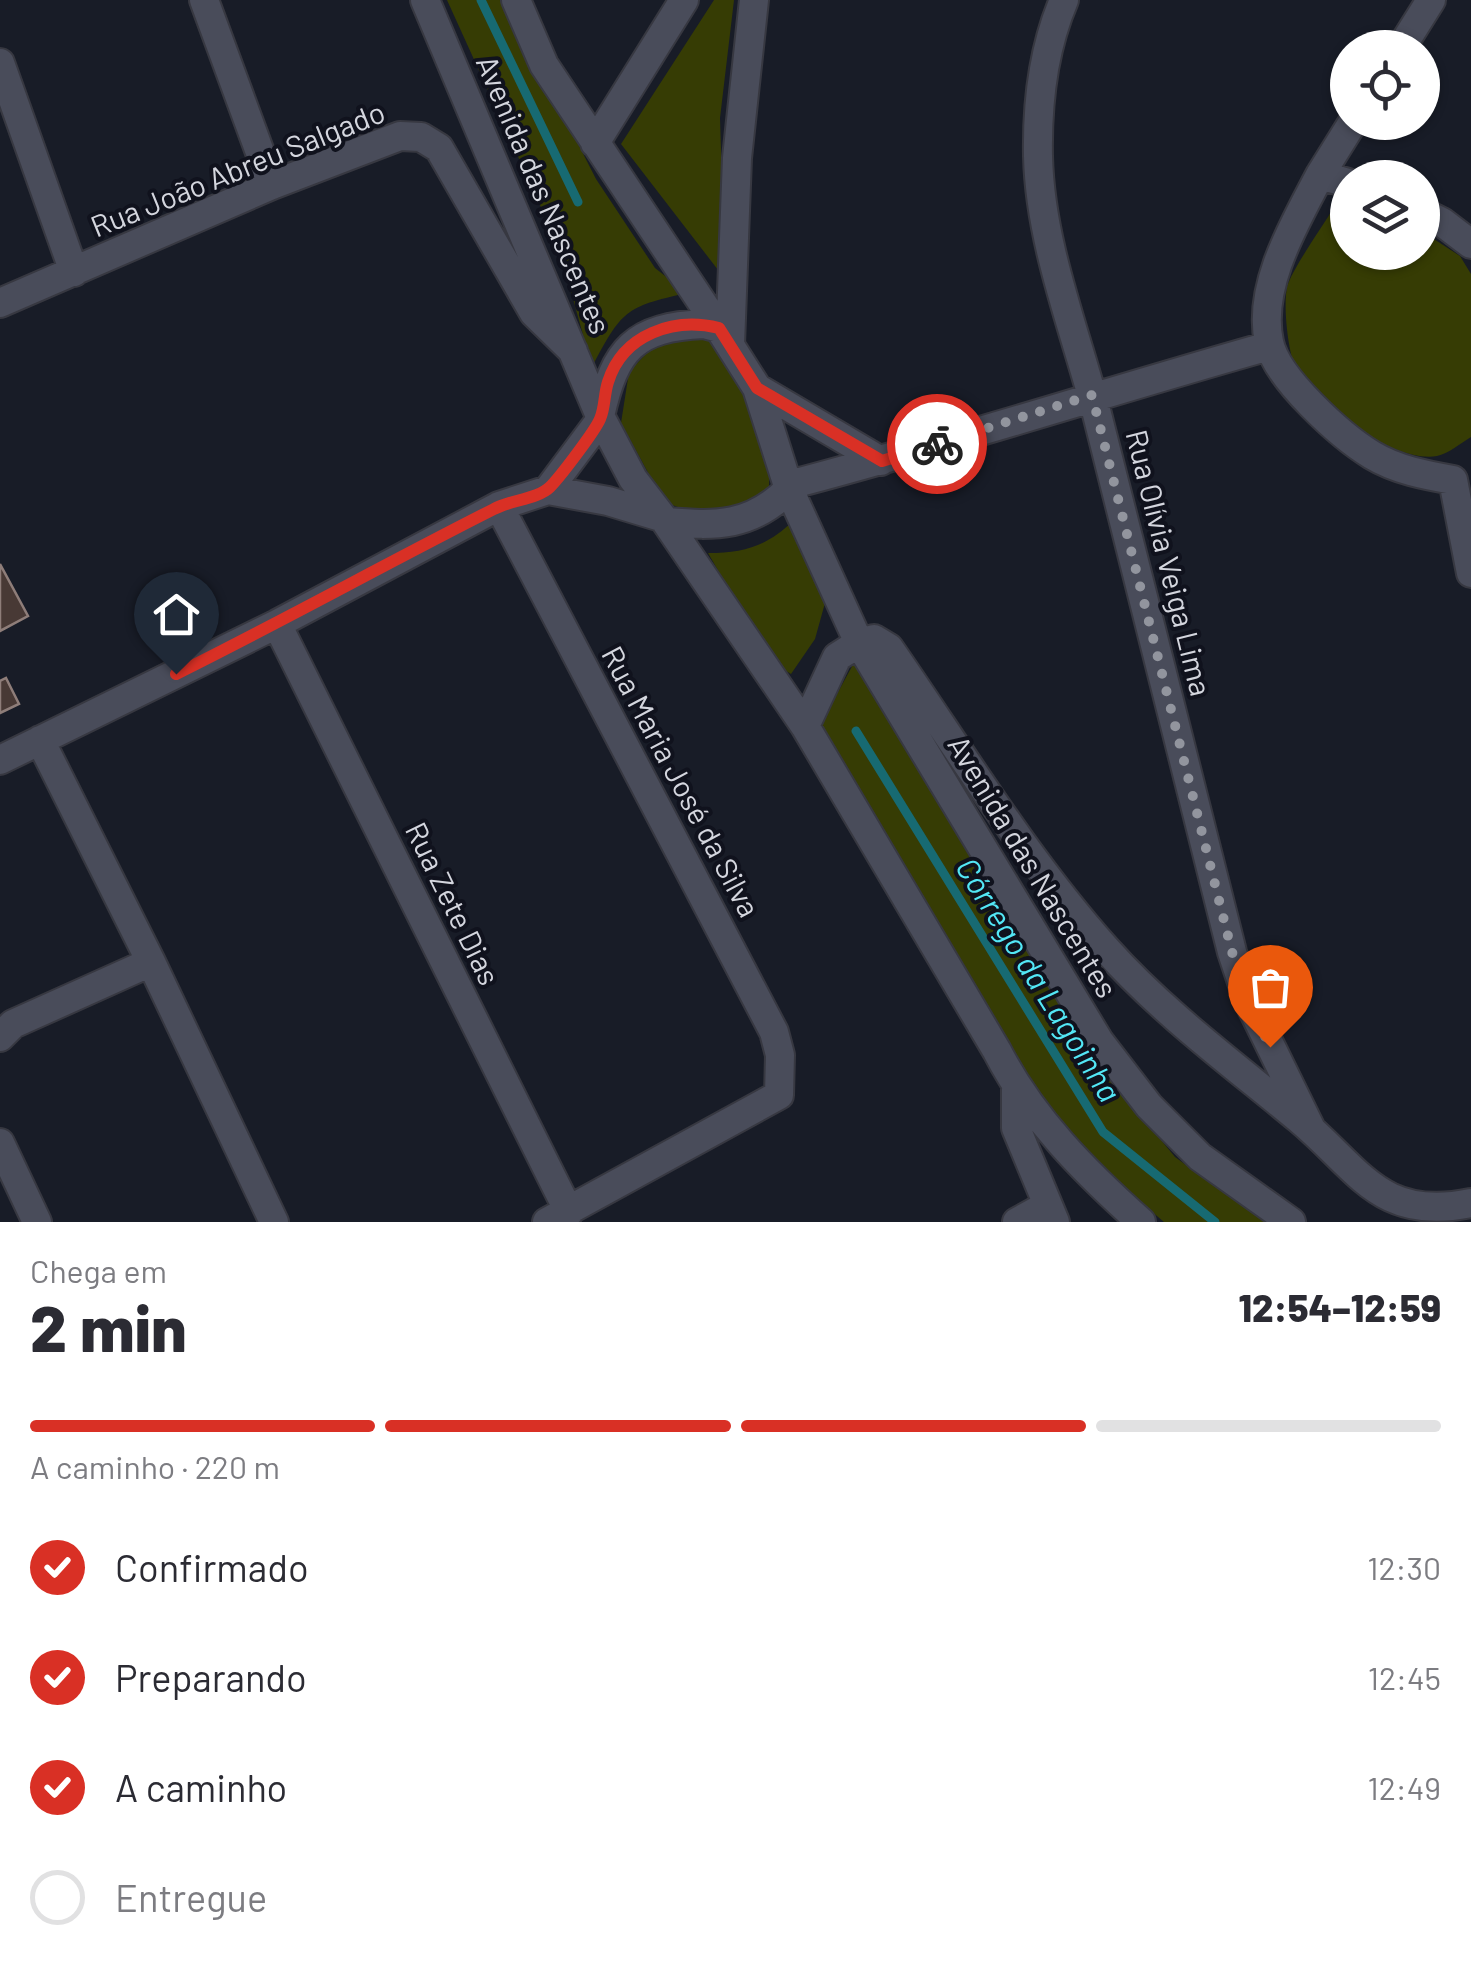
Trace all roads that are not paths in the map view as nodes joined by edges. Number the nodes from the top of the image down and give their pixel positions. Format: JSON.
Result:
{"nodes":[{"id":1,"x":204,"y":0,"type":"edge"},
{"id":2,"x":424,"y":0,"type":"edge"},
{"id":3,"x":516,"y":0,"type":"edge"},
{"id":4,"x":684,"y":0,"type":"edge"},
{"id":5,"x":754,"y":0,"type":"edge"},
{"id":6,"x":1064,"y":0,"type":"edge"},
{"id":7,"x":1431,"y":0,"type":"edge"},
{"id":8,"x":1412,"y":30,"type":"edge"},
{"id":9,"x":0,"y":64,"type":"edge"},
{"id":10,"x":1342,"y":140,"type":"edge"},
{"id":11,"x":595,"y":143,"type":"junction"},
{"id":12,"x":1320,"y":175,"type":"junction"},
{"id":13,"x":1330,"y":178,"type":"edge"},
{"id":14,"x":272,"y":185,"type":"junction"},
{"id":15,"x":1440,"y":221,"type":"edge"},
{"id":16,"x":1471,"y":244,"type":"edge"},
{"id":17,"x":74,"y":272,"type":"junction"},
{"id":18,"x":0,"y":303,"type":"edge"},
{"id":19,"x":724,"y":337,"type":"junction"},
{"id":20,"x":1269,"y":346,"type":"junction"},
{"id":21,"x":573,"y":351,"type":"junction"},
{"id":22,"x":757,"y":388,"type":"junction"},
{"id":23,"x":1092,"y":395,"type":"junction"},
{"id":24,"x":600,"y":418,"type":"junction"},
{"id":25,"x":882,"y":461,"type":"junction"},
{"id":26,"x":1462,"y":472,"type":"edge"},
{"id":27,"x":789,"y":487,"type":"junction"},
{"id":28,"x":548,"y":490,"type":"junction"},
{"id":29,"x":499,"y":506,"type":"junction"},
{"id":30,"x":663,"y":520,"type":"junction"},
{"id":31,"x":1471,"y":573,"type":"edge"},
{"id":32,"x":277,"y":624,"type":"junction"},
{"id":33,"x":859,"y":643,"type":"junction"},
{"id":34,"x":805,"y":726,"type":"junction"},
{"id":35,"x":40,"y":740,"type":"junction"},
{"id":36,"x":0,"y":760,"type":"edge"},
{"id":37,"x":151,"y":962,"type":"junction"},
{"id":38,"x":0,"y":1037,"type":"edge"},
{"id":39,"x":1016,"y":1089,"type":"junction"},
{"id":40,"x":1311,"y":1129,"type":"junction"},
{"id":41,"x":0,"y":1142,"type":"edge"},
{"id":42,"x":1458,"y":1206,"type":"edge"},
{"id":43,"x":1050,"y":1214,"type":"edge"},
{"id":44,"x":558,"y":1217,"type":"edge"},
{"id":45,"x":37,"y":1222,"type":"edge"},
{"id":46,"x":274,"y":1222,"type":"edge"},
{"id":47,"x":1016,"y":1222,"type":"edge"},
{"id":48,"x":1142,"y":1222,"type":"edge"},
{"id":49,"x":1291,"y":1222,"type":"edge"}],
"edges":[{"from":1,"to":14,"type":"street"},
{"from":2,"to":21,"type":"street","name":"Avenida das Nascentes"},
{"from":3,"to":11,"type":"street","name":"Avenida das Nascentes"},
{"from":4,"to":11,"type":"street"},
{"from":5,"to":19,"type":"street"},
{"from":6,"to":23,"type":"street","name":"Rua Olívia Veiga Lima"},
{"from":7,"to":8,"type":"street"},
{"from":9,"to":17,"type":"street"},
{"from":10,"to":12,"type":"street"},
{"from":11,"to":19,"type":"street","name":"Avenida das Nascentes"},
{"from":12,"to":13,"type":"street"},
{"from":12,"to":20,"type":"street"},
{"from":14,"to":17,"type":"street","name":"Rua João Abreu Salgado"},
{"from":14,"to":21,"type":"street","name":"Rua João Abreu Salgado"},
{"from":15,"to":16,"type":"street"},
{"from":17,"to":18,"type":"street","name":"Rua João Abreu Salgado"},
{"from":19,"to":22,"type":"street"},
{"from":19,"to":24,"type":"street"},
{"from":20,"to":23,"type":"street"},
{"from":20,"to":26,"type":"street"},
{"from":21,"to":24,"type":"street","name":"Avenida das Nascentes"},
{"from":22,"to":25,"type":"street"},
{"from":22,"to":27,"type":"street"},
{"from":23,"to":25,"type":"street"},
{"from":23,"to":40,"type":"street","name":"Rua Olívia Veiga Lima"},
{"from":24,"to":28,"type":"street"},
{"from":24,"to":30,"type":"street"},
{"from":25,"to":27,"type":"street"},
{"from":26,"to":31,"type":"street"},
{"from":27,"to":30,"type":"street"},
{"from":27,"to":33,"type":"street","name":"Avenida das Nascentes"},
{"from":28,"to":29,"type":"street"},
{"from":28,"to":30,"type":"street"},
{"from":29,"to":32,"type":"street"},
{"from":29,"to":44,"type":"street","name":"Rua Maria José da Silva"},
{"from":30,"to":34,"type":"street"},
{"from":32,"to":35,"type":"street"},
{"from":32,"to":44,"type":"street","name":"Rua Zete Dias"},
{"from":33,"to":34,"type":"street"},
{"from":33,"to":40,"type":"street"},
{"from":33,"to":49,"type":"street","name":"Avenida das Nascentes"},
{"from":34,"to":39,"type":"street"},
{"from":35,"to":36,"type":"street"},
{"from":35,"to":37,"type":"street"},
{"from":37,"to":38,"type":"street"},
{"from":37,"to":46,"type":"street"},
{"from":39,"to":43,"type":"street"},
{"from":39,"to":48,"type":"street"},
{"from":40,"to":42,"type":"street"},
{"from":41,"to":45,"type":"street"},
{"from":43,"to":47,"type":"street"}]}
